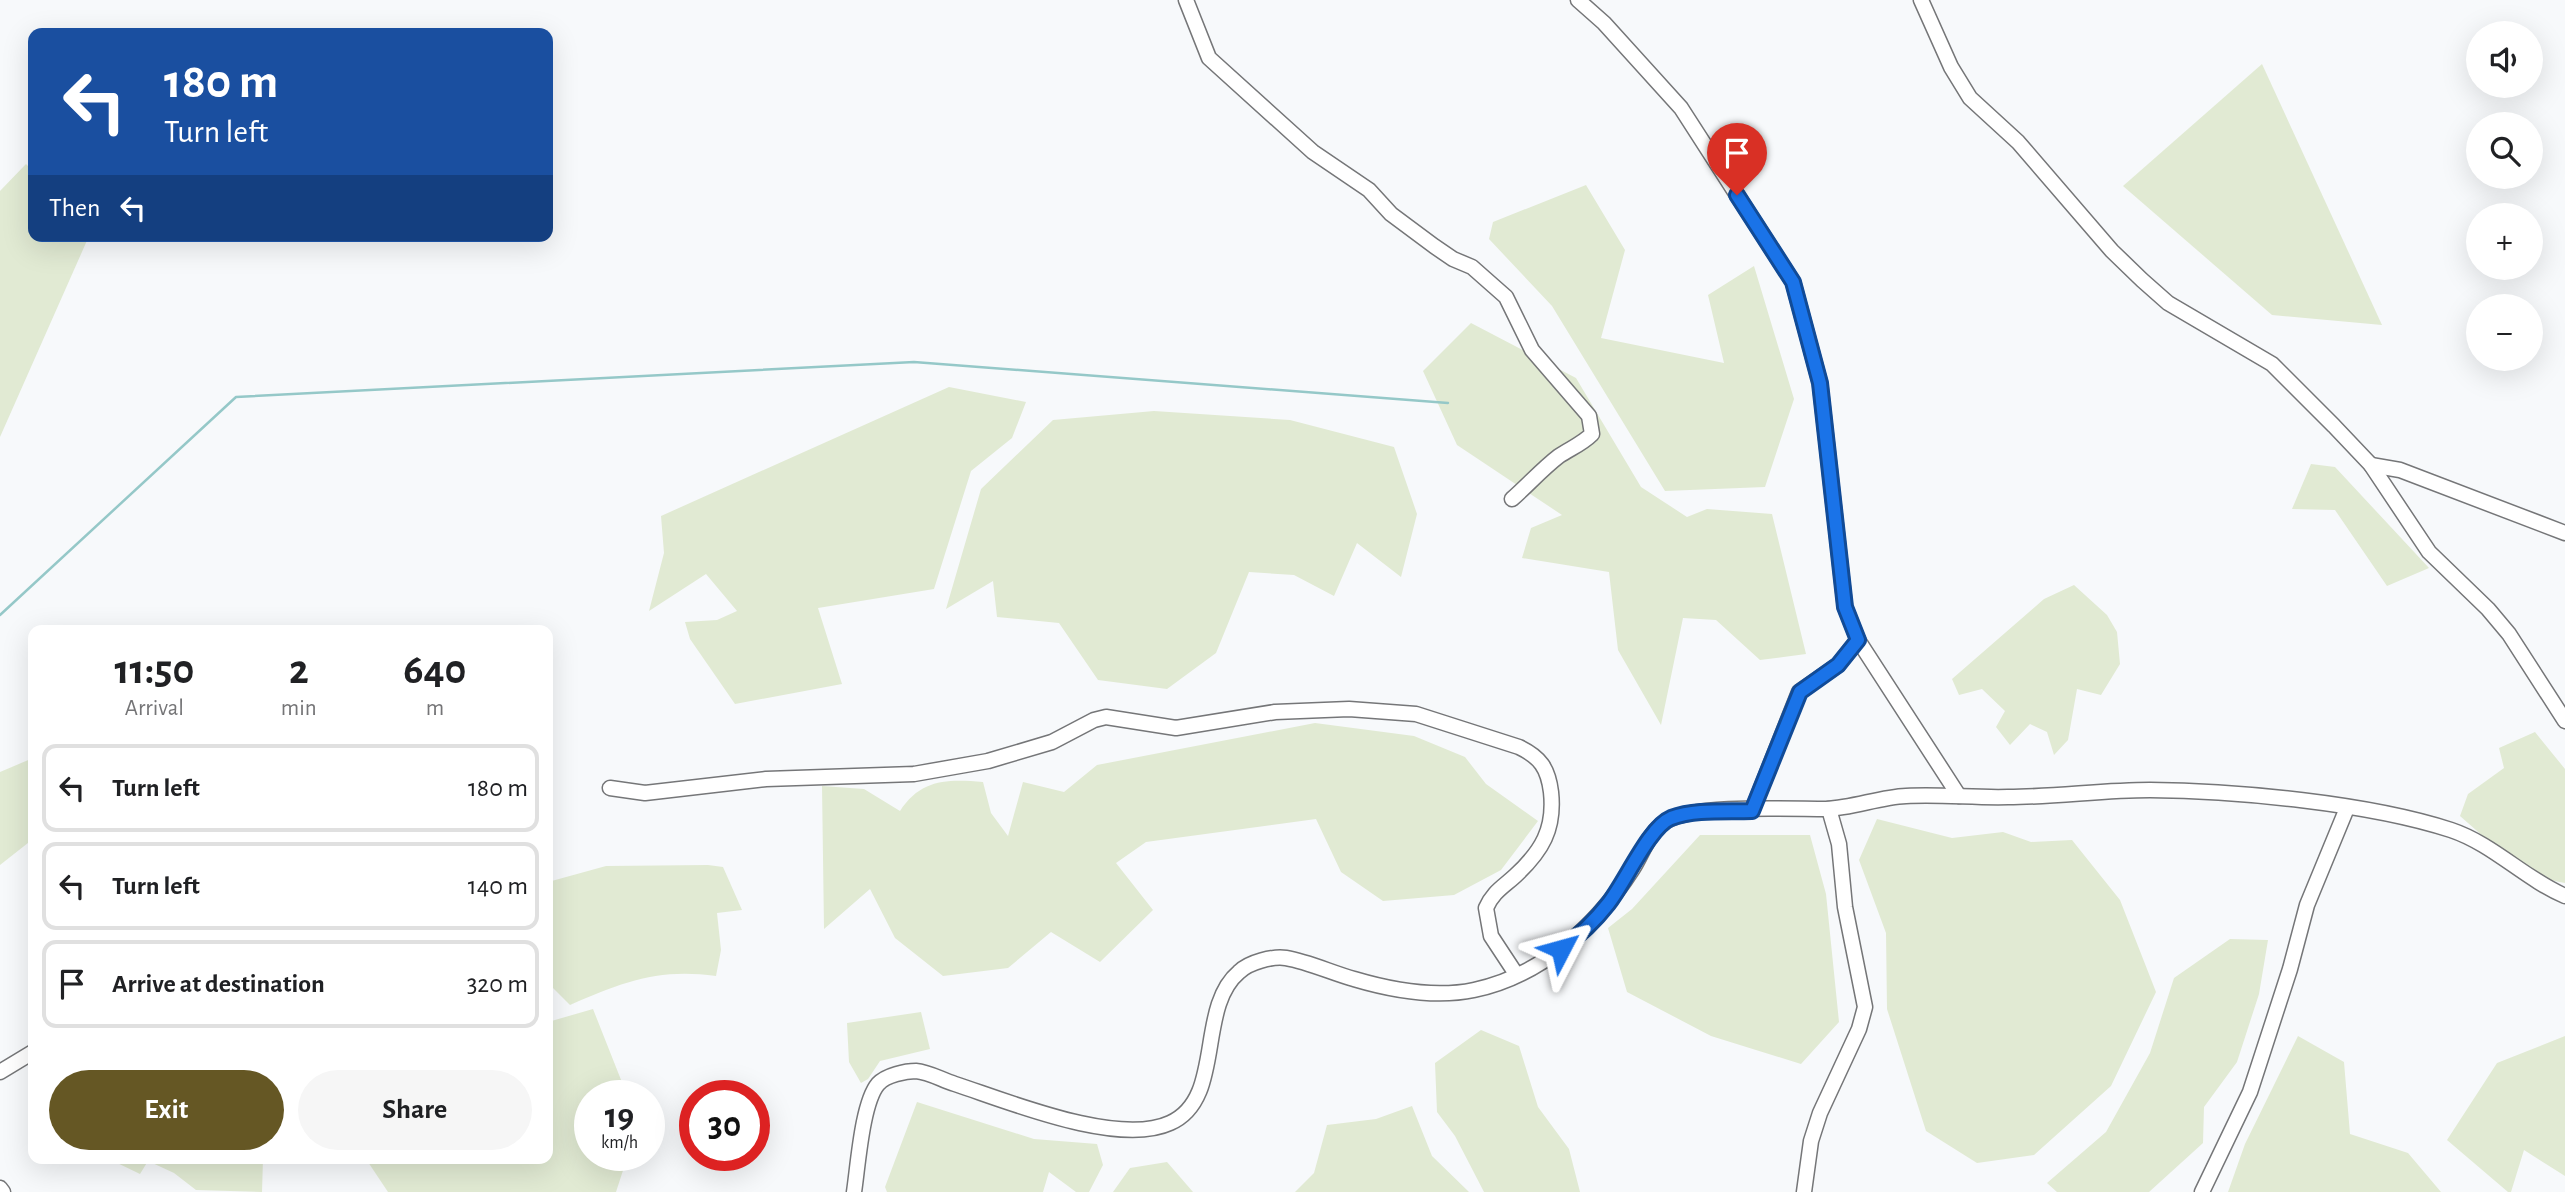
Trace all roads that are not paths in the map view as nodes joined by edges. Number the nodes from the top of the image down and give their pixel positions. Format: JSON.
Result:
{"nodes":[{"id":1,"x":1186,"y":0,"type":"edge"},
{"id":2,"x":1578,"y":0,"type":"edge"},
{"id":3,"x":1921,"y":0,"type":"edge"},
{"id":4,"x":2371,"y":465,"type":"junction"},
{"id":5,"x":1512,"y":499,"type":"dead end"},
{"id":6,"x":2565,"y":533,"type":"edge"},
{"id":7,"x":1858,"y":640,"type":"junction"},
{"id":8,"x":2565,"y":721,"type":"edge"},
{"id":9,"x":610,"y":788,"type":"dead end"},
{"id":10,"x":1959,"y":796,"type":"junction"},
{"id":11,"x":2347,"y":808,"type":"junction"},
{"id":12,"x":1829,"y":809,"type":"junction"},
{"id":13,"x":1752,"y":811,"type":"junction"},
{"id":14,"x":2565,"y":896,"type":"edge"},
{"id":15,"x":1516,"y":974,"type":"junction"},
{"id":16,"x":28,"y":1055,"type":"edge"},
{"id":17,"x":0,"y":1072,"type":"edge"},
{"id":18,"x":854,"y":1192,"type":"edge"},
{"id":19,"x":1804,"y":1192,"type":"edge"},
{"id":20,"x":2202,"y":1192,"type":"edge"}],
"edges":[{"from":1,"to":5,"type":"street"},
{"from":2,"to":7,"type":"street"},
{"from":3,"to":4,"type":"street"},
{"from":4,"to":6,"type":"street"},
{"from":4,"to":8,"type":"street"},
{"from":7,"to":10,"type":"street"},
{"from":7,"to":13,"type":"street"},
{"from":9,"to":15,"type":"street"},
{"from":10,"to":11,"type":"street"},
{"from":10,"to":12,"type":"street"},
{"from":11,"to":14,"type":"street"},
{"from":11,"to":20,"type":"street"},
{"from":12,"to":13,"type":"street"},
{"from":12,"to":19,"type":"street"},
{"from":13,"to":15,"type":"street"},
{"from":15,"to":18,"type":"street"},
{"from":16,"to":17,"type":"street"}]}
